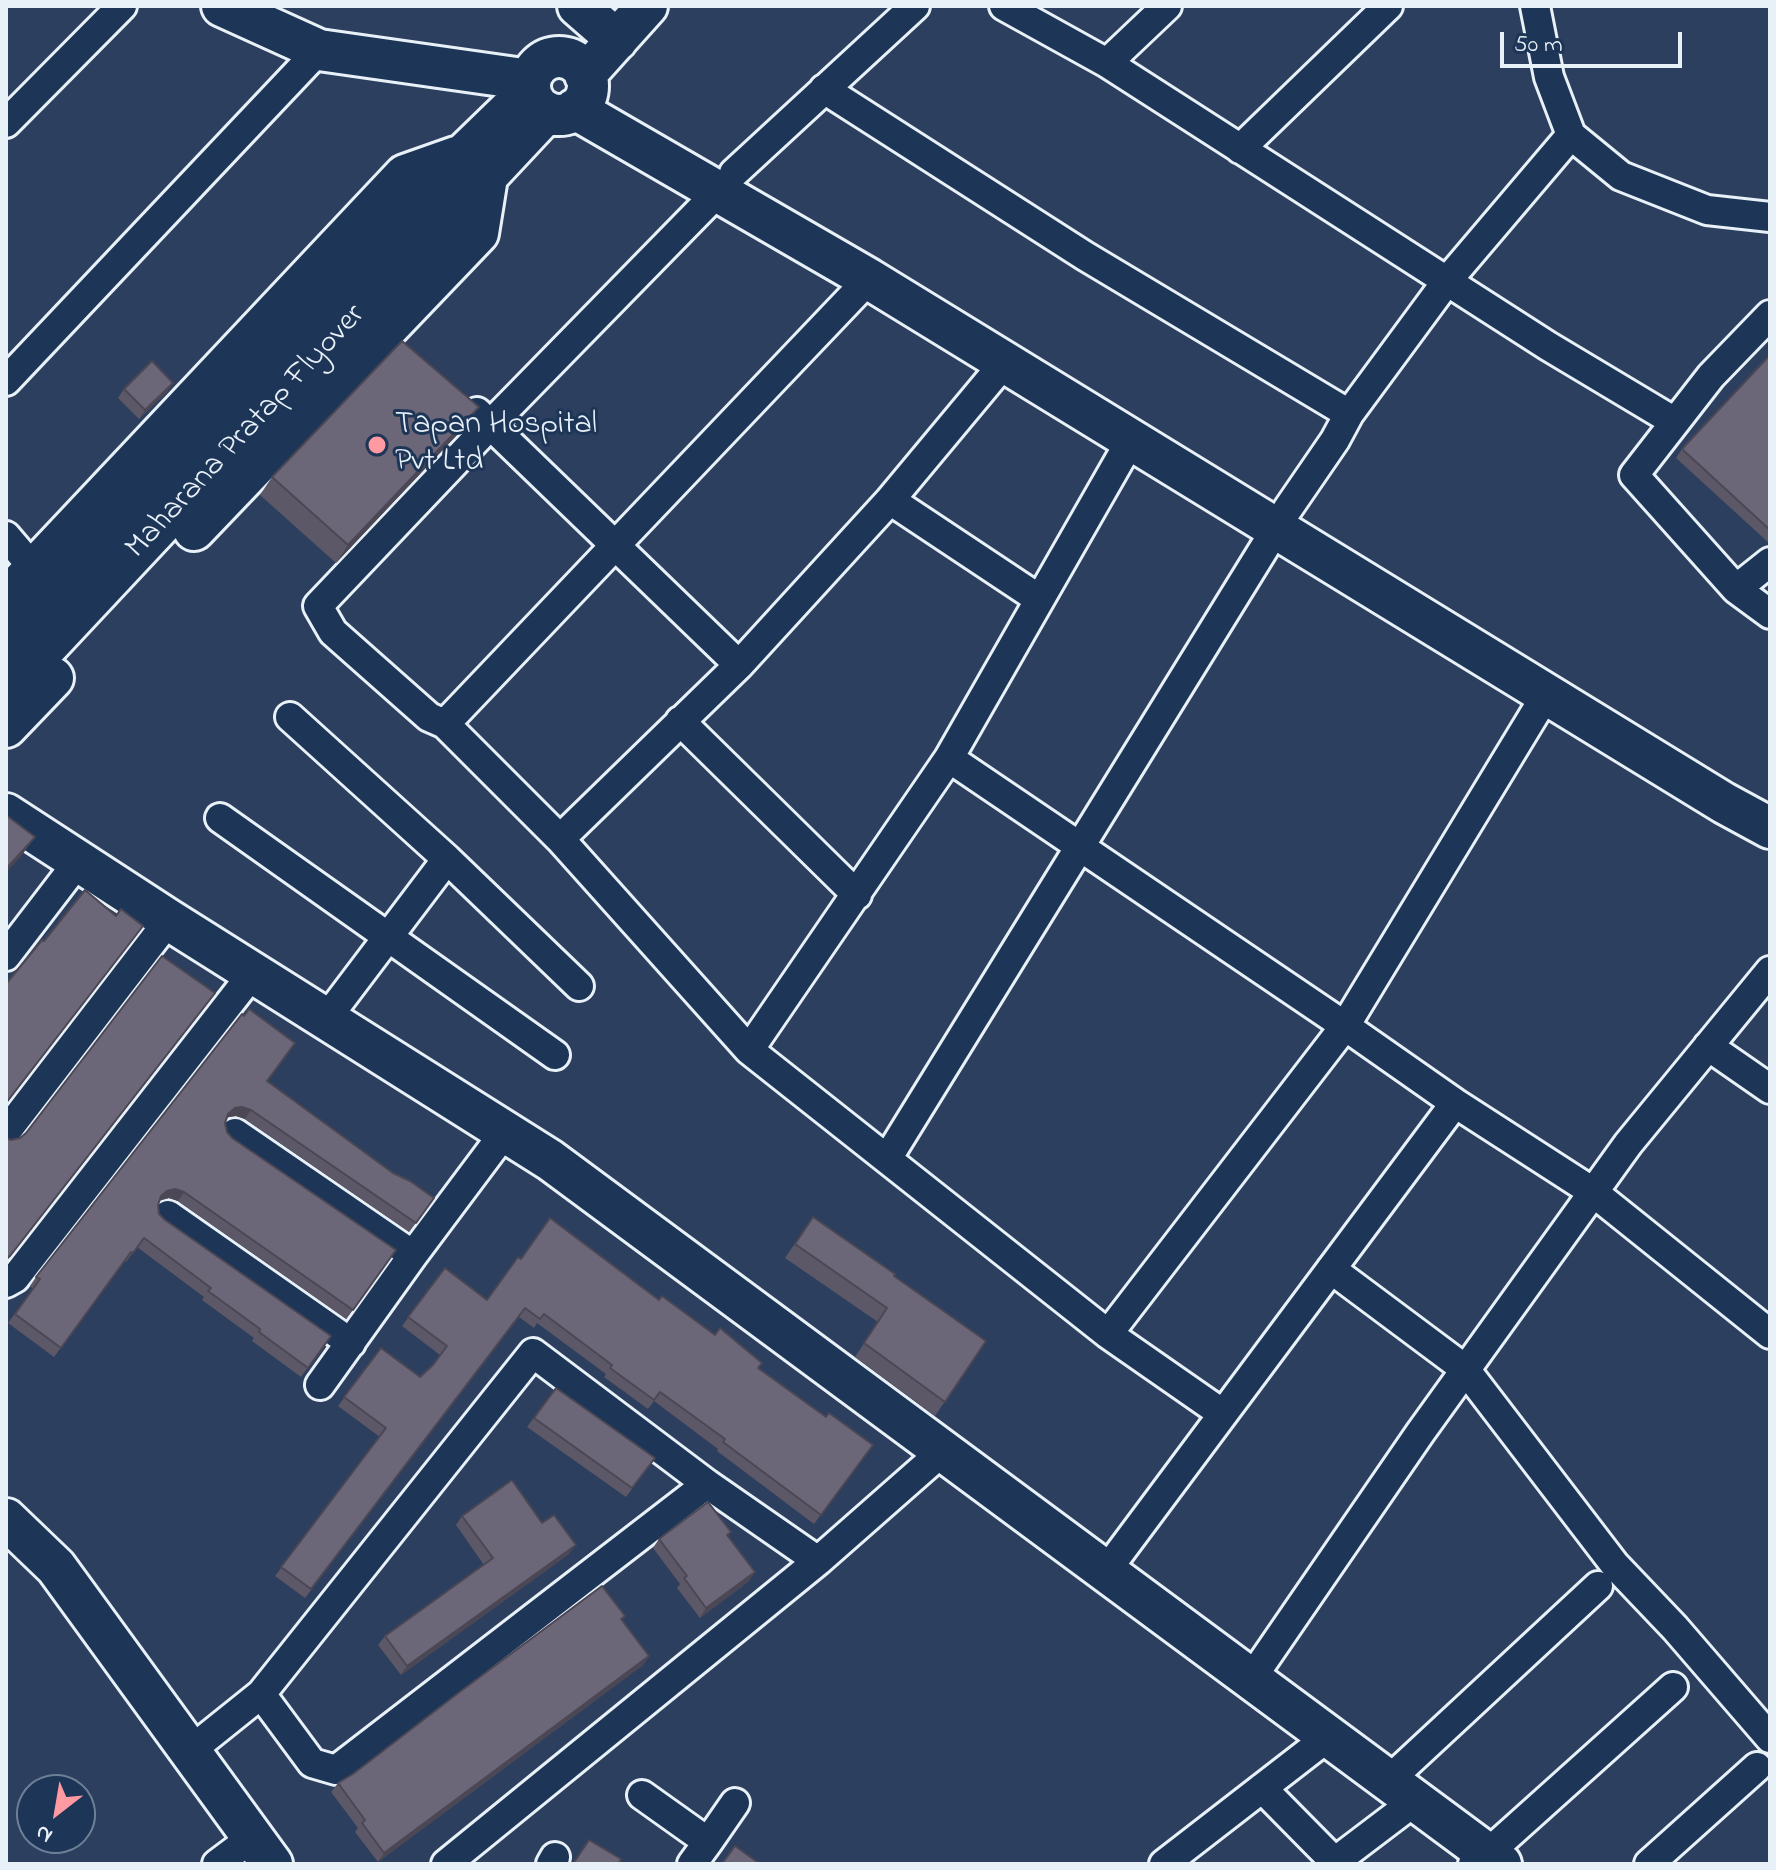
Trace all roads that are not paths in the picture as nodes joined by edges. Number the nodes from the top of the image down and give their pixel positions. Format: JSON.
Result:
{"nodes":[{"id":1,"x":122,"y":6,"type":"edge"},
{"id":2,"x":222,"y":6,"type":"edge"},
{"id":3,"x":647,"y":6,"type":"edge"},
{"id":4,"x":915,"y":6,"type":"edge"},
{"id":5,"x":1004,"y":6,"type":"edge"},
{"id":6,"x":1167,"y":6,"type":"edge"},
{"id":7,"x":1388,"y":6,"type":"edge"},
{"id":8,"x":1535,"y":6,"type":"edge"},
{"id":9,"x":602,"y":19,"type":"edge"},
{"id":10,"x":319,"y":50,"type":"junction"},
{"id":11,"x":1107,"y":63,"type":"junction"},
{"id":12,"x":560,"y":87,"type":"junction"},
{"id":13,"x":824,"y":89,"type":"junction"},
{"id":14,"x":6,"y":123,"type":"edge"},
{"id":15,"x":1571,"y":135,"type":"junction"},
{"id":16,"x":1240,"y":149,"type":"junction"},
{"id":17,"x":475,"y":166,"type":"junction"},
{"id":18,"x":725,"y":183,"type":"junction"},
{"id":19,"x":442,"y":202,"type":"junction"},
{"id":20,"x":1770,"y":217,"type":"edge"},
{"id":21,"x":869,"y":279,"type":"junction"},
{"id":22,"x":1447,"y":281,"type":"junction"},
{"id":23,"x":1770,"y":315,"type":"edge"},
{"id":24,"x":1005,"y":362,"type":"junction"},
{"id":25,"x":6,"y":381,"type":"edge"},
{"id":26,"x":455,"y":393,"type":"edge"},
{"id":27,"x":1349,"y":414,"type":"junction"},
{"id":28,"x":1675,"y":422,"type":"junction"},
{"id":29,"x":491,"y":424,"type":"junction"},
{"id":30,"x":1131,"y":440,"type":"junction"},
{"id":31,"x":890,"y":500,"type":"junction"},
{"id":32,"x":1282,"y":519,"type":"junction"},
{"id":33,"x":6,"y":536,"type":"edge"},
{"id":34,"x":615,"y":545,"type":"junction"},
{"id":35,"x":1770,"y":562,"type":"edge"},
{"id":36,"x":34,"y":569,"type":"junction"},
{"id":37,"x":1736,"y":589,"type":"junction"},
{"id":38,"x":6,"y":599,"type":"edge"},
{"id":39,"x":1039,"y":599,"type":"junction"},
{"id":40,"x":1770,"y":614,"type":"edge"},
{"id":41,"x":6,"y":641,"type":"edge"},
{"id":42,"x":739,"y":665,"type":"junction"},
{"id":43,"x":6,"y":690,"type":"edge"},
{"id":44,"x":1546,"y":695,"type":"junction"},
{"id":45,"x":290,"y":717,"type":"dead end"},
{"id":46,"x":680,"y":721,"type":"junction"},
{"id":47,"x":445,"y":724,"type":"junction"},
{"id":48,"x":6,"y":727,"type":"edge"},
{"id":49,"x":949,"y":758,"type":"junction"},
{"id":50,"x":1770,"y":805,"type":"edge"},
{"id":51,"x":6,"y":814,"type":"edge"},
{"id":52,"x":220,"y":818,"type":"dead end"},
{"id":53,"x":1770,"y":828,"type":"edge"},
{"id":54,"x":560,"y":839,"type":"junction"},
{"id":55,"x":1079,"y":846,"type":"junction"},
{"id":56,"x":447,"y":859,"type":"junction"},
{"id":57,"x":78,"y":862,"type":"junction"},
{"id":58,"x":857,"y":895,"type":"junction"},
{"id":59,"x":169,"y":920,"type":"junction"},
{"id":60,"x":389,"y":936,"type":"junction"},
{"id":61,"x":6,"y":956,"type":"edge"},
{"id":62,"x":1770,"y":971,"type":"edge"},
{"id":63,"x":253,"y":973,"type":"junction"},
{"id":64,"x":579,"y":986,"type":"dead end"},
{"id":65,"x":326,"y":1019,"type":"junction"},
{"id":66,"x":1345,"y":1026,"type":"junction"},
{"id":67,"x":1708,"y":1046,"type":"junction"},
{"id":68,"x":749,"y":1050,"type":"junction"},
{"id":69,"x":555,"y":1055,"type":"dead end"},
{"id":70,"x":1770,"y":1089,"type":"edge"},
{"id":71,"x":1455,"y":1103,"type":"junction"},
{"id":72,"x":6,"y":1132,"type":"edge"},
{"id":73,"x":505,"y":1132,"type":"junction"},
{"id":74,"x":235,"y":1133,"type":"dead end"},
{"id":75,"x":887,"y":1159,"type":"junction"},
{"id":76,"x":1593,"y":1192,"type":"junction"},
{"id":77,"x":168,"y":1215,"type":"dead end"},
{"id":78,"x":413,"y":1255,"type":"junction"},
{"id":79,"x":1331,"y":1269,"type":"junction"},
{"id":80,"x":6,"y":1283,"type":"edge"},
{"id":81,"x":1108,"y":1334,"type":"junction"},
{"id":82,"x":1770,"y":1334,"type":"edge"},
{"id":83,"x":351,"y":1343,"type":"junction"},
{"id":84,"x":1465,"y":1369,"type":"junction"},
{"id":85,"x":320,"y":1385,"type":"dead end"},
{"id":86,"x":1223,"y":1414,"type":"junction"},
{"id":87,"x":943,"y":1451,"type":"junction"},
{"id":88,"x":707,"y":1484,"type":"junction"},
{"id":89,"x":6,"y":1519,"type":"edge"},
{"id":90,"x":6,"y":1546,"type":"edge"},
{"id":91,"x":818,"y":1561,"type":"junction"},
{"id":92,"x":1106,"y":1571,"type":"junction"},
{"id":93,"x":1598,"y":1586,"type":"dead end"},
{"id":94,"x":1251,"y":1679,"type":"junction"},
{"id":95,"x":1673,"y":1687,"type":"dead end"},
{"id":96,"x":261,"y":1694,"type":"junction"},
{"id":97,"x":1328,"y":1737,"type":"junction"},
{"id":98,"x":1770,"y":1738,"type":"edge"},
{"id":99,"x":190,"y":1751,"type":"junction"},
{"id":100,"x":1757,"y":1767,"type":"dead end"},
{"id":101,"x":1262,"y":1788,"type":"junction"},
{"id":102,"x":1401,"y":1791,"type":"junction"},
{"id":103,"x":642,"y":1795,"type":"dead end"},
{"id":104,"x":735,"y":1803,"type":"dead end"},
{"id":105,"x":700,"y":1853,"type":"edge"},
{"id":106,"x":244,"y":1860,"type":"edge"},
{"id":107,"x":459,"y":1861,"type":"edge"},
{"id":108,"x":1487,"y":1861,"type":"edge"},
{"id":109,"x":1333,"y":1863,"type":"edge"},
{"id":110,"x":1164,"y":1864,"type":"edge"},
{"id":111,"x":1649,"y":1864,"type":"edge"}],
"edges":[{"from":1,"to":14,"type":"street"},
{"from":2,"to":10,"type":"street"},
{"from":3,"to":9,"type":"street","name":"Maharana Pratap Flyover"},
{"from":4,"to":13,"type":"street"},
{"from":5,"to":11,"type":"street"},
{"from":6,"to":11,"type":"street"},
{"from":7,"to":16,"type":"street"},
{"from":8,"to":15,"type":"street"},
{"from":9,"to":12,"type":"street","name":"Maharana Pratap Flyover"},
{"from":10,"to":12,"type":"street"},
{"from":10,"to":25,"type":"street"},
{"from":11,"to":16,"type":"street"},
{"from":12,"to":17,"type":"street","name":"Maharana Pratap Flyover"},
{"from":12,"to":18,"type":"street"},
{"from":13,"to":18,"type":"street"},
{"from":13,"to":27,"type":"street"},
{"from":15,"to":20,"type":"street"},
{"from":15,"to":22,"type":"street"},
{"from":16,"to":22,"type":"street"},
{"from":17,"to":19,"type":"street","name":"Maharana Pratap Flyover"},
{"from":17,"to":36,"type":"street"},
{"from":17,"to":48,"type":"street"},
{"from":18,"to":21,"type":"street"},
{"from":18,"to":29,"type":"street"},
{"from":18,"to":32,"type":"street"},
{"from":19,"to":41,"type":"street","name":"Maharana Pratap Flyover"},
{"from":19,"to":43,"type":"street","name":"Maharana Pratap Flyover"},
{"from":21,"to":24,"type":"street"},
{"from":21,"to":34,"type":"street"},
{"from":22,"to":27,"type":"street"},
{"from":22,"to":28,"type":"street"},
{"from":23,"to":28,"type":"street"},
{"from":24,"to":30,"type":"street"},
{"from":24,"to":31,"type":"street"},
{"from":26,"to":29,"type":"street"},
{"from":27,"to":32,"type":"street"},
{"from":28,"to":37,"type":"street"},
{"from":29,"to":34,"type":"street"},
{"from":29,"to":47,"type":"street"},
{"from":30,"to":32,"type":"street"},
{"from":30,"to":39,"type":"street"},
{"from":31,"to":39,"type":"street"},
{"from":31,"to":42,"type":"street"},
{"from":32,"to":44,"type":"street"},
{"from":32,"to":50,"type":"street"},
{"from":32,"to":55,"type":"street"},
{"from":33,"to":36,"type":"street"},
{"from":34,"to":42,"type":"street"},
{"from":34,"to":47,"type":"street"},
{"from":35,"to":37,"type":"street"},
{"from":36,"to":38,"type":"street"},
{"from":37,"to":40,"type":"street"},
{"from":39,"to":49,"type":"street"},
{"from":42,"to":46,"type":"street"},
{"from":44,"to":53,"type":"street"},
{"from":44,"to":66,"type":"street"},
{"from":45,"to":56,"type":"street"},
{"from":46,"to":54,"type":"street"},
{"from":46,"to":58,"type":"street"},
{"from":47,"to":54,"type":"street"},
{"from":49,"to":55,"type":"street"},
{"from":49,"to":58,"type":"street"},
{"from":51,"to":57,"type":"street"},
{"from":52,"to":60,"type":"street"},
{"from":54,"to":68,"type":"street"},
{"from":55,"to":66,"type":"street"},
{"from":55,"to":75,"type":"street"},
{"from":56,"to":60,"type":"street"},
{"from":56,"to":64,"type":"street"},
{"from":57,"to":59,"type":"street"},
{"from":57,"to":61,"type":"street"},
{"from":58,"to":68,"type":"street"},
{"from":59,"to":63,"type":"street"},
{"from":59,"to":72,"type":"street"},
{"from":60,"to":65,"type":"street"},
{"from":60,"to":69,"type":"street"},
{"from":62,"to":67,"type":"street"},
{"from":63,"to":65,"type":"street"},
{"from":63,"to":80,"type":"street"},
{"from":65,"to":73,"type":"street"},
{"from":66,"to":71,"type":"street"},
{"from":66,"to":81,"type":"street"},
{"from":67,"to":70,"type":"street"},
{"from":67,"to":76,"type":"street"},
{"from":68,"to":75,"type":"street"},
{"from":71,"to":76,"type":"street"},
{"from":71,"to":79,"type":"street"},
{"from":73,"to":78,"type":"street"},
{"from":73,"to":87,"type":"street"},
{"from":74,"to":78,"type":"street"},
{"from":75,"to":81,"type":"street"},
{"from":76,"to":82,"type":"street"},
{"from":76,"to":84,"type":"street"},
{"from":77,"to":83,"type":"street"},
{"from":78,"to":83,"type":"street"},
{"from":79,"to":84,"type":"street"},
{"from":79,"to":86,"type":"street"},
{"from":81,"to":86,"type":"street"},
{"from":83,"to":85,"type":"street"},
{"from":84,"to":94,"type":"street"},
{"from":84,"to":98,"type":"street"},
{"from":86,"to":92,"type":"street"},
{"from":87,"to":91,"type":"street"},
{"from":87,"to":92,"type":"street"},
{"from":88,"to":91,"type":"street"},
{"from":88,"to":96,"type":"street"},
{"from":88,"to":96,"type":"street"},
{"from":89,"to":99,"type":"street"},
{"from":90,"to":106,"type":"street"},
{"from":91,"to":107,"type":"street"},
{"from":92,"to":94,"type":"street"},
{"from":93,"to":102,"type":"street"},
{"from":94,"to":97,"type":"street"},
{"from":95,"to":108,"type":"street"},
{"from":96,"to":99,"type":"street"},
{"from":97,"to":101,"type":"street"},
{"from":97,"to":102,"type":"street"},
{"from":99,"to":106,"type":"street"},
{"from":100,"to":111,"type":"street"},
{"from":101,"to":109,"type":"street"},
{"from":101,"to":110,"type":"street"},
{"from":102,"to":108,"type":"street"},
{"from":102,"to":109,"type":"street"},
{"from":103,"to":105,"type":"street"},
{"from":104,"to":105,"type":"street"}]}
